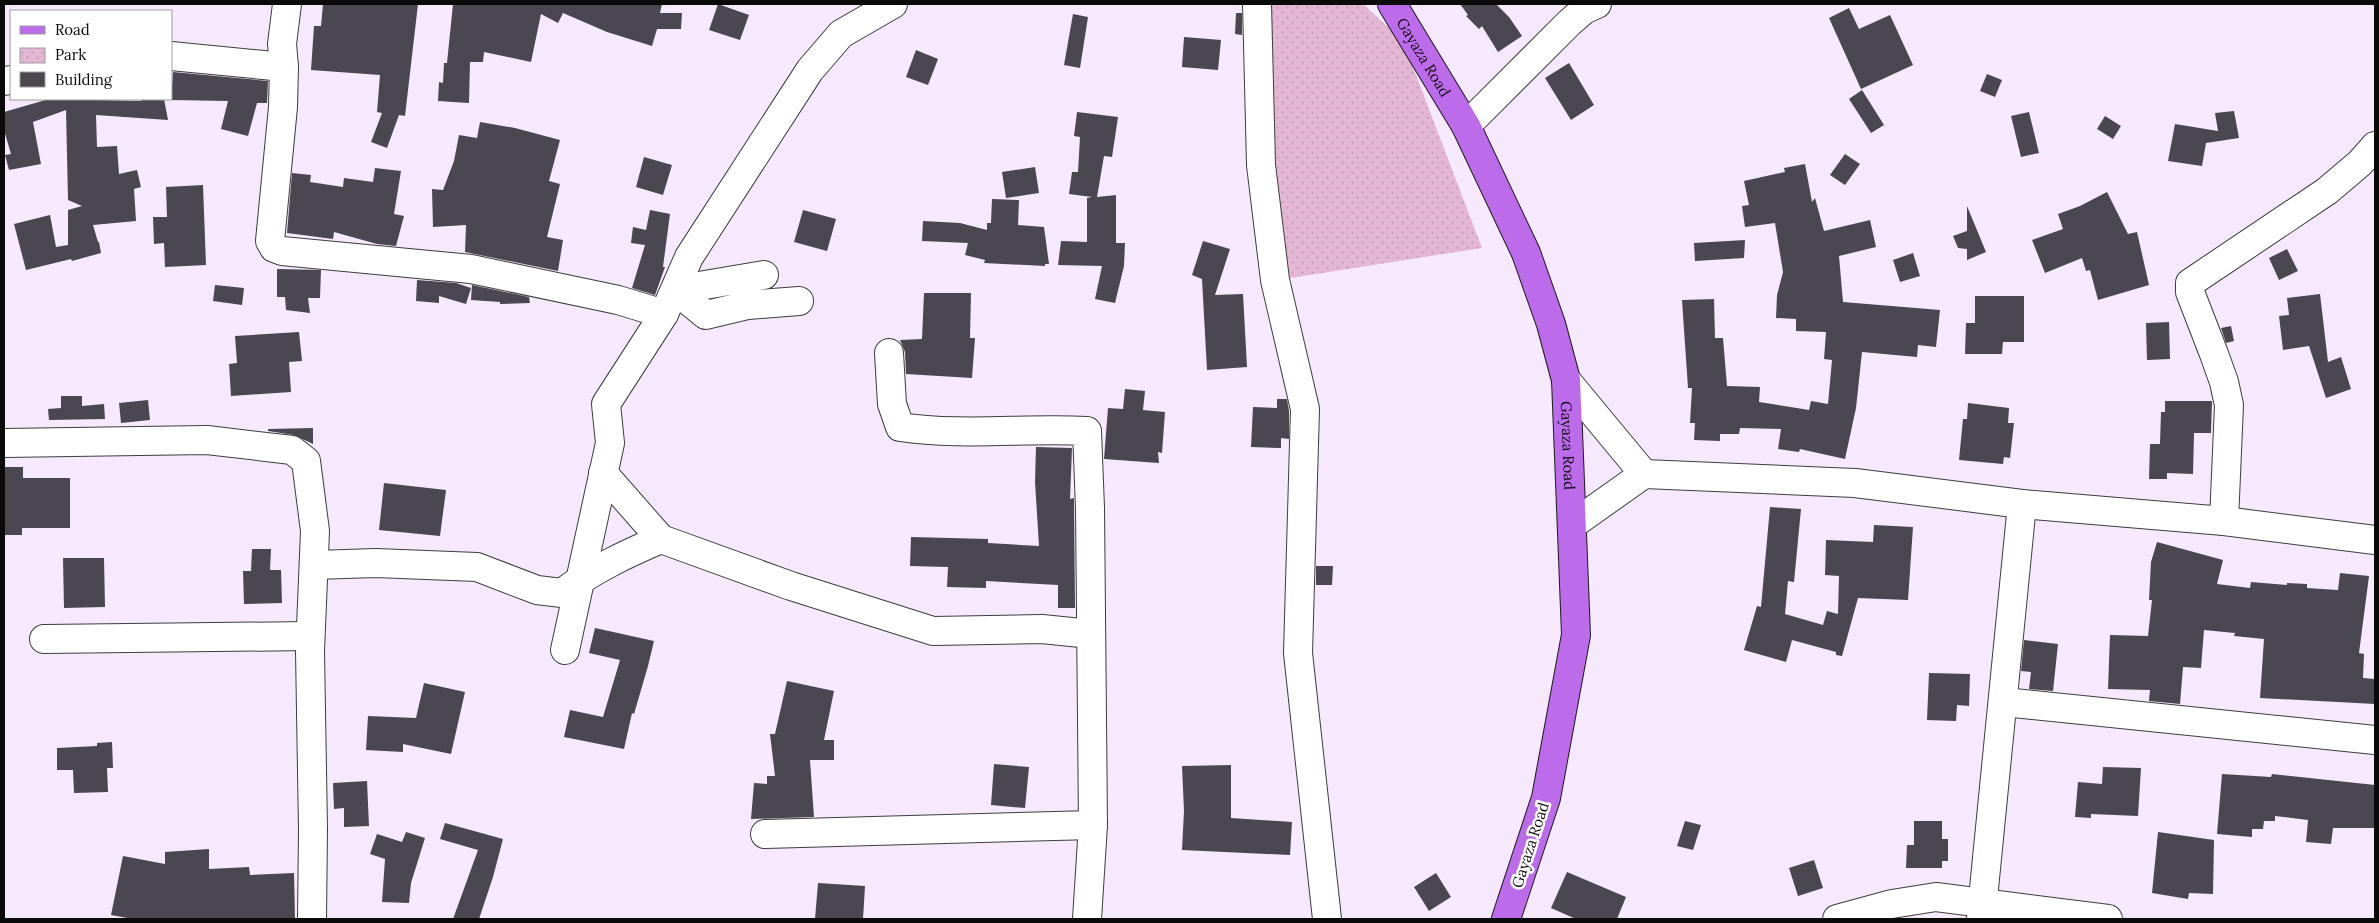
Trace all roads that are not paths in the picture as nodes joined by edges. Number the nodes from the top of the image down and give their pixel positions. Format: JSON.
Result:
{"nodes":[{"id":1,"x":287,"y":4,"type":"edge"},
{"id":2,"x":893,"y":4,"type":"edge"},
{"id":3,"x":1256,"y":4,"type":"edge"},
{"id":4,"x":1392,"y":4,"type":"edge"},
{"id":5,"x":1597,"y":4,"type":"edge"},
{"id":6,"x":172,"y":56,"type":"edge"},
{"id":7,"x":284,"y":66,"type":"junction"},
{"id":8,"x":1466,"y":126,"type":"junction"},
{"id":9,"x":2375,"y":146,"type":"edge"},
{"id":10,"x":764,"y":274,"type":"dead end"},
{"id":11,"x":799,"y":301,"type":"dead end"},
{"id":12,"x":670,"y":302,"type":"junction"},
{"id":13,"x":889,"y":353,"type":"dead end"},
{"id":14,"x":1566,"y":380,"type":"junction"},
{"id":15,"x":4,"y":443,"type":"edge"},
{"id":16,"x":603,"y":473,"type":"junction"},
{"id":17,"x":1644,"y":474,"type":"junction"},
{"id":18,"x":2022,"y":504,"type":"junction"},
{"id":19,"x":2224,"y":521,"type":"junction"},
{"id":20,"x":1572,"y":526,"type":"junction"},
{"id":21,"x":660,"y":539,"type":"junction"},
{"id":22,"x":2375,"y":540,"type":"edge"},
{"id":23,"x":314,"y":565,"type":"junction"},
{"id":24,"x":580,"y":580,"type":"junction"},
{"id":25,"x":1091,"y":634,"type":"junction"},
{"id":26,"x":310,"y":636,"type":"junction"},
{"id":27,"x":44,"y":639,"type":"dead end"},
{"id":28,"x":565,"y":650,"type":"dead end"},
{"id":29,"x":2004,"y":702,"type":"junction"},
{"id":30,"x":2375,"y":740,"type":"edge"},
{"id":31,"x":1093,"y":825,"type":"junction"},
{"id":32,"x":765,"y":834,"type":"dead end"},
{"id":33,"x":1982,"y":912,"type":"edge"},
{"id":34,"x":312,"y":919,"type":"edge"},
{"id":35,"x":1087,"y":919,"type":"edge"},
{"id":36,"x":1328,"y":919,"type":"edge"},
{"id":37,"x":1506,"y":919,"type":"edge"},
{"id":38,"x":1837,"y":919,"type":"edge"},
{"id":39,"x":2108,"y":919,"type":"edge"}],
"edges":[{"from":1,"to":7,"type":"street"},
{"from":2,"to":12,"type":"street"},
{"from":3,"to":36,"type":"street"},
{"from":4,"to":8,"type":"main road","name":"Gayaza Road"},
{"from":5,"to":8,"type":"street"},
{"from":6,"to":7,"type":"street"},
{"from":7,"to":12,"type":"street"},
{"from":8,"to":14,"type":"main road","name":"Gayaza Road"},
{"from":9,"to":19,"type":"street"},
{"from":10,"to":12,"type":"street"},
{"from":11,"to":12,"type":"street"},
{"from":12,"to":16,"type":"street"},
{"from":13,"to":25,"type":"street"},
{"from":14,"to":17,"type":"street"},
{"from":14,"to":20,"type":"main road","name":"Gayaza Road"},
{"from":15,"to":23,"type":"street"},
{"from":16,"to":21,"type":"street"},
{"from":16,"to":24,"type":"street"},
{"from":17,"to":18,"type":"street"},
{"from":17,"to":20,"type":"street"},
{"from":18,"to":19,"type":"street"},
{"from":18,"to":29,"type":"street"},
{"from":19,"to":22,"type":"street"},
{"from":20,"to":37,"type":"main road","name":"Gayaza Road"},
{"from":21,"to":24,"type":"street"},
{"from":21,"to":25,"type":"street"},
{"from":23,"to":24,"type":"street"},
{"from":23,"to":26,"type":"street"},
{"from":24,"to":28,"type":"street"},
{"from":25,"to":31,"type":"street"},
{"from":26,"to":27,"type":"street"},
{"from":26,"to":34,"type":"street"},
{"from":29,"to":30,"type":"street"},
{"from":29,"to":33,"type":"street"},
{"from":31,"to":32,"type":"street"},
{"from":31,"to":35,"type":"street"},
{"from":33,"to":38,"type":"street"},
{"from":33,"to":39,"type":"street"}]}
